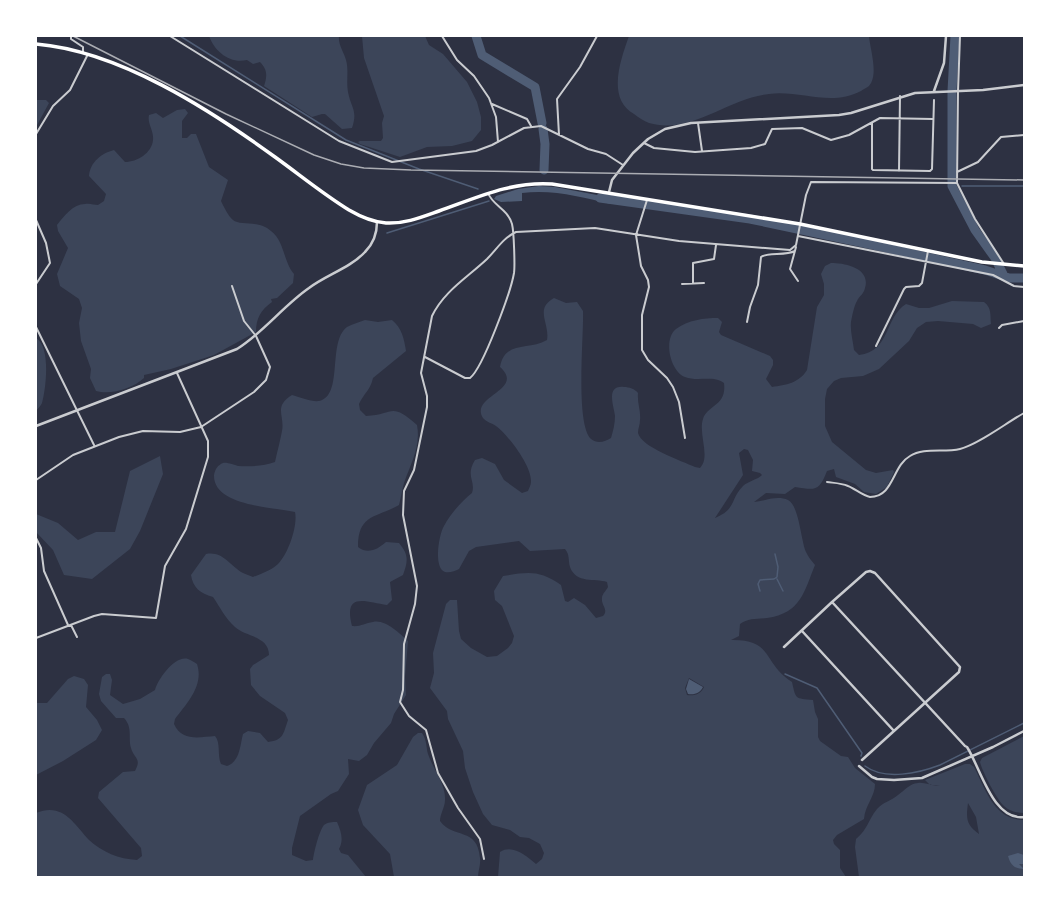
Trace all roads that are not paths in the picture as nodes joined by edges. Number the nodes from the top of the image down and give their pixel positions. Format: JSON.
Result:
{"nodes":[{"id":1,"x":71,"y":36,"type":"edge"},
{"id":2,"x":170,"y":36,"type":"edge"},
{"id":3,"x":442,"y":36,"type":"edge"},
{"id":4,"x":597,"y":36,"type":"edge"},
{"id":5,"x":946,"y":36,"type":"edge"},
{"id":6,"x":960,"y":36,"type":"edge"},
{"id":7,"x":36,"y":44,"type":"edge"},
{"id":8,"x":83,"y":52,"type":"junction"},
{"id":9,"x":88,"y":54,"type":"junction"},
{"id":10,"x":1024,"y":85,"type":"edge"},
{"id":11,"x":934,"y":91,"type":"junction"},
{"id":12,"x":956,"y":91,"type":"junction"},
{"id":13,"x":900,"y":96,"type":"junction"},
{"id":14,"x":934,"y":100,"type":"dead end"},
{"id":15,"x":492,"y":104,"type":"junction"},
{"id":16,"x":900,"y":118,"type":"junction"},
{"id":17,"x":933,"y":119,"type":"junction"},
{"id":18,"x":698,"y":123,"type":"junction"},
{"id":19,"x":872,"y":123,"type":"junction"},
{"id":20,"x":531,"y":126,"type":"junction"},
{"id":21,"x":36,"y":134,"type":"edge"},
{"id":22,"x":1024,"y":134,"type":"edge"},
{"id":23,"x":559,"y":135,"type":"junction"},
{"id":24,"x":498,"y":142,"type":"junction"},
{"id":25,"x":644,"y":143,"type":"junction"},
{"id":26,"x":702,"y":151,"type":"junction"},
{"id":27,"x":624,"y":164,"type":"junction"},
{"id":28,"x":899,"y":171,"type":"junction"},
{"id":29,"x":957,"y":172,"type":"junction"},
{"id":30,"x":956,"y":183,"type":"junction"},
{"id":31,"x":609,"y":192,"type":"junction"},
{"id":32,"x":488,"y":193,"type":"junction"},
{"id":33,"x":647,"y":201,"type":"junction"},
{"id":34,"x":36,"y":220,"type":"edge"},
{"id":35,"x":377,"y":222,"type":"junction"},
{"id":36,"x":800,"y":224,"type":"junction"},
{"id":37,"x":512,"y":234,"type":"junction"},
{"id":38,"x":636,"y":235,"type":"junction"},
{"id":39,"x":798,"y":236,"type":"junction"},
{"id":40,"x":716,"y":245,"type":"junction"},
{"id":41,"x":796,"y":245,"type":"junction"},
{"id":42,"x":795,"y":252,"type":"junction"},
{"id":43,"x":928,"y":253,"type":"junction"},
{"id":44,"x":926,"y":262,"type":"junction"},
{"id":45,"x":1003,"y":265,"type":"junction"},
{"id":46,"x":1024,"y":266,"type":"edge"},
{"id":47,"x":798,"y":281,"type":"dead end"},
{"id":48,"x":693,"y":283,"type":"junction"},
{"id":49,"x":704,"y":283,"type":"dead end"},
{"id":50,"x":36,"y":284,"type":"edge"},
{"id":51,"x":682,"y":284,"type":"dead end"},
{"id":52,"x":232,"y":286,"type":"dead end"},
{"id":53,"x":1024,"y":287,"type":"edge"},
{"id":54,"x":1024,"y":320,"type":"edge"},
{"id":55,"x":747,"y":322,"type":"dead end"},
{"id":56,"x":36,"y":327,"type":"edge"},
{"id":57,"x":998,"y":328,"type":"dead end"},
{"id":58,"x":256,"y":336,"type":"junction"},
{"id":59,"x":876,"y":346,"type":"dead end"},
{"id":60,"x":424,"y":357,"type":"junction"},
{"id":61,"x":177,"y":373,"type":"junction"},
{"id":62,"x":78,"y":411,"type":"junction"},
{"id":63,"x":1024,"y":412,"type":"edge"},
{"id":64,"x":36,"y":426,"type":"edge"},
{"id":65,"x":202,"y":427,"type":"junction"},
{"id":66,"x":685,"y":438,"type":"dead end"},
{"id":67,"x":94,"y":445,"type":"junction"},
{"id":68,"x":36,"y":480,"type":"edge"},
{"id":69,"x":827,"y":482,"type":"dead end"},
{"id":70,"x":36,"y":538,"type":"edge"},
{"id":71,"x":832,"y":602,"type":"junction"},
{"id":72,"x":70,"y":625,"type":"junction"},
{"id":73,"x":802,"y":631,"type":"junction"},
{"id":74,"x":77,"y":637,"type":"dead end"},
{"id":75,"x":36,"y":638,"type":"edge"},
{"id":76,"x":784,"y":647,"type":"dead end"},
{"id":77,"x":925,"y":703,"type":"junction"},
{"id":78,"x":894,"y":731,"type":"junction"},
{"id":79,"x":1024,"y":731,"type":"edge"},
{"id":80,"x":972,"y":756,"type":"junction"},
{"id":81,"x":862,"y":760,"type":"dead end"},
{"id":82,"x":859,"y":766,"type":"dead end"},
{"id":83,"x":1024,"y":817,"type":"edge"},
{"id":84,"x":484,"y":859,"type":"dead end"}],
"edges":[{"from":1,"to":8,"type":"street"},
{"from":2,"to":24,"type":"street"},
{"from":3,"to":15,"type":"street"},
{"from":4,"to":23,"type":"street"},
{"from":5,"to":11,"type":"street"},
{"from":6,"to":12,"type":"street"},
{"from":7,"to":8,"type":"main road"},
{"from":8,"to":9,"type":"main road"},
{"from":9,"to":21,"type":"street"},
{"from":9,"to":35,"type":"main road"},
{"from":10,"to":12,"type":"street"},
{"from":11,"to":12,"type":"street"},
{"from":11,"to":13,"type":"street"},
{"from":12,"to":29,"type":"street"},
{"from":13,"to":16,"type":"street"},
{"from":13,"to":18,"type":"street"},
{"from":14,"to":17,"type":"street"},
{"from":15,"to":20,"type":"street"},
{"from":15,"to":24,"type":"street"},
{"from":16,"to":17,"type":"street"},
{"from":16,"to":19,"type":"street"},
{"from":16,"to":28,"type":"street"},
{"from":17,"to":28,"type":"street"},
{"from":18,"to":25,"type":"street"},
{"from":18,"to":26,"type":"street"},
{"from":19,"to":26,"type":"street"},
{"from":19,"to":28,"type":"street"},
{"from":20,"to":23,"type":"street"},
{"from":20,"to":24,"type":"street"},
{"from":22,"to":29,"type":"street"},
{"from":23,"to":27,"type":"street"},
{"from":25,"to":26,"type":"street"},
{"from":25,"to":27,"type":"street"},
{"from":27,"to":31,"type":"street"},
{"from":29,"to":30,"type":"street"},
{"from":30,"to":36,"type":"street"},
{"from":30,"to":45,"type":"street"},
{"from":31,"to":32,"type":"main road"},
{"from":31,"to":33,"type":"main road"},
{"from":32,"to":35,"type":"main road"},
{"from":32,"to":37,"type":"street"},
{"from":33,"to":36,"type":"main road"},
{"from":33,"to":38,"type":"street"},
{"from":34,"to":50,"type":"street"},
{"from":35,"to":58,"type":"street"},
{"from":36,"to":39,"type":"street"},
{"from":36,"to":43,"type":"main road"},
{"from":37,"to":38,"type":"street"},
{"from":37,"to":60,"type":"street"},
{"from":37,"to":60,"type":"street"},
{"from":38,"to":40,"type":"street"},
{"from":38,"to":66,"type":"street"},
{"from":39,"to":41,"type":"street"},
{"from":39,"to":44,"type":"street"},
{"from":40,"to":41,"type":"street"},
{"from":40,"to":48,"type":"street"},
{"from":41,"to":42,"type":"street"},
{"from":42,"to":47,"type":"street"},
{"from":42,"to":55,"type":"street"},
{"from":43,"to":44,"type":"street"},
{"from":43,"to":45,"type":"main road"},
{"from":44,"to":53,"type":"street"},
{"from":44,"to":59,"type":"street"},
{"from":45,"to":46,"type":"main road"},
{"from":48,"to":49,"type":"street"},
{"from":48,"to":51,"type":"street"},
{"from":52,"to":58,"type":"street"},
{"from":54,"to":57,"type":"street"},
{"from":56,"to":62,"type":"street"},
{"from":58,"to":61,"type":"street"},
{"from":58,"to":65,"type":"street"},
{"from":60,"to":84,"type":"street"},
{"from":61,"to":62,"type":"street"},
{"from":61,"to":65,"type":"street"},
{"from":62,"to":64,"type":"street"},
{"from":62,"to":67,"type":"street"},
{"from":63,"to":69,"type":"street"},
{"from":65,"to":67,"type":"street"},
{"from":65,"to":72,"type":"street"},
{"from":67,"to":68,"type":"street"},
{"from":70,"to":72,"type":"street"},
{"from":71,"to":73,"type":"street"},
{"from":71,"to":77,"type":"street"},
{"from":71,"to":77,"type":"street"},
{"from":72,"to":74,"type":"street"},
{"from":72,"to":75,"type":"street"},
{"from":73,"to":76,"type":"street"},
{"from":73,"to":78,"type":"street"},
{"from":77,"to":78,"type":"street"},
{"from":77,"to":80,"type":"street"},
{"from":78,"to":81,"type":"street"},
{"from":79,"to":80,"type":"street"},
{"from":80,"to":82,"type":"street"},
{"from":80,"to":83,"type":"street"}]}
